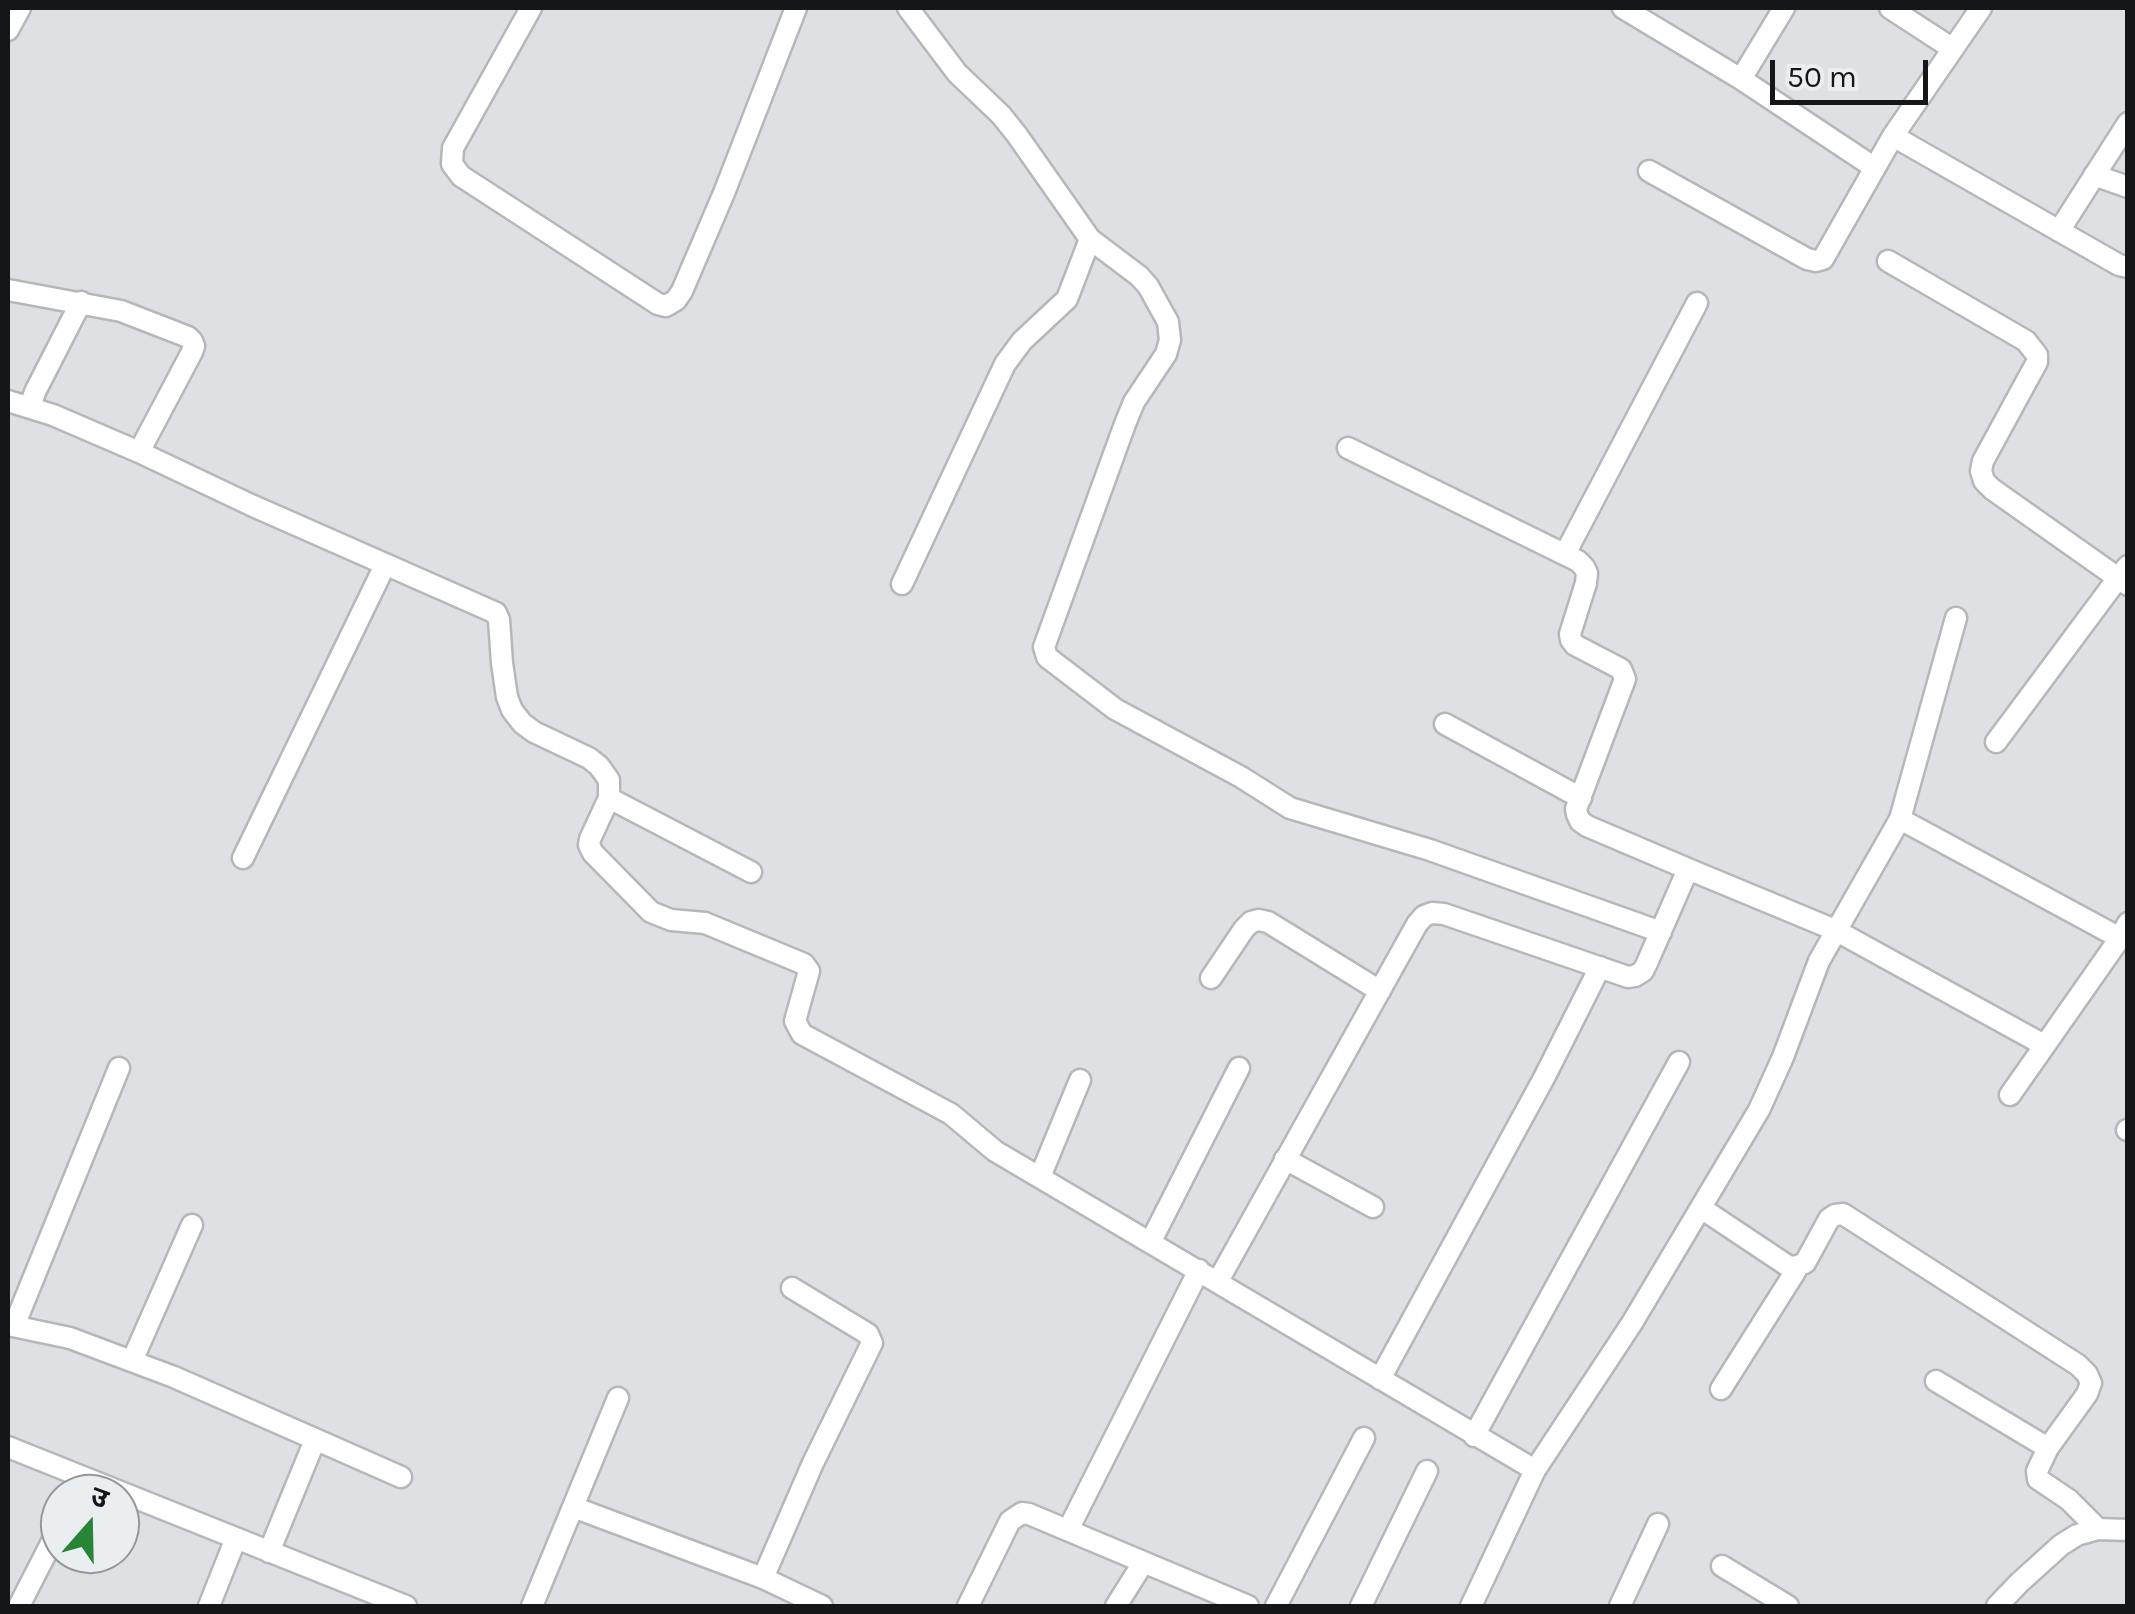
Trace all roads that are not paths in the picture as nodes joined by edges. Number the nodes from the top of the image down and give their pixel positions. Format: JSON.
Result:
{"nodes":[{"id":1,"x":20,"y":8,"type":"edge"},
{"id":2,"x":532,"y":8,"type":"edge"},
{"id":3,"x":796,"y":8,"type":"edge"},
{"id":4,"x":908,"y":8,"type":"edge"},
{"id":5,"x":1623,"y":8,"type":"edge"},
{"id":6,"x":1784,"y":8,"type":"edge"},
{"id":7,"x":1890,"y":8,"type":"edge"},
{"id":8,"x":1980,"y":8,"type":"edge"},
{"id":9,"x":8,"y":30,"type":"edge"},
{"id":10,"x":1953,"y":49,"type":"junction"},
{"id":11,"x":1741,"y":80,"type":"junction"},
{"id":12,"x":2128,"y":123,"type":"edge"},
{"id":13,"x":1893,"y":136,"type":"junction"},
{"id":14,"x":1875,"y":168,"type":"junction"},
{"id":15,"x":1649,"y":171,"type":"dead end"},
{"id":16,"x":2094,"y":175,"type":"junction"},
{"id":17,"x":2128,"y":187,"type":"edge"},
{"id":18,"x":2058,"y":231,"type":"junction"},
{"id":19,"x":1090,"y":240,"type":"junction"},
{"id":20,"x":1888,"y":261,"type":"dead end"},
{"id":21,"x":2128,"y":267,"type":"edge"},
{"id":22,"x":8,"y":290,"type":"edge"},
{"id":23,"x":82,"y":302,"type":"junction"},
{"id":24,"x":1697,"y":303,"type":"dead end"},
{"id":25,"x":8,"y":401,"type":"edge"},
{"id":26,"x":30,"y":407,"type":"junction"},
{"id":27,"x":1348,"y":448,"type":"dead end"},
{"id":28,"x":139,"y":452,"type":"junction"},
{"id":29,"x":1565,"y":554,"type":"junction"},
{"id":30,"x":385,"y":565,"type":"junction"},
{"id":31,"x":2124,"y":576,"type":"edge"},
{"id":32,"x":902,"y":584,"type":"dead end"},
{"id":33,"x":1956,"y":618,"type":"dead end"},
{"id":34,"x":1445,"y":724,"type":"dead end"},
{"id":35,"x":1996,"y":742,"type":"dead end"},
{"id":36,"x":609,"y":798,"type":"junction"},
{"id":37,"x":1581,"y":798,"type":"junction"},
{"id":38,"x":1900,"y":820,"type":"junction"},
{"id":39,"x":243,"y":858,"type":"dead end"},
{"id":40,"x":1688,"y":869,"type":"junction"},
{"id":41,"x":751,"y":872,"type":"dead end"},
{"id":42,"x":1836,"y":930,"type":"junction"},
{"id":43,"x":2124,"y":930,"type":"edge"},
{"id":44,"x":1660,"y":932,"type":"junction"},
{"id":45,"x":1600,"y":967,"type":"junction"},
{"id":46,"x":1211,"y":978,"type":"dead end"},
{"id":47,"x":1380,"y":992,"type":"junction"},
{"id":48,"x":2044,"y":1045,"type":"junction"},
{"id":49,"x":1679,"y":1062,"type":"dead end"},
{"id":50,"x":119,"y":1068,"type":"dead end"},
{"id":51,"x":1239,"y":1068,"type":"dead end"},
{"id":52,"x":1080,"y":1080,"type":"dead end"},
{"id":53,"x":2010,"y":1095,"type":"dead end"},
{"id":54,"x":1285,"y":1159,"type":"junction"},
{"id":55,"x":1040,"y":1177,"type":"junction"},
{"id":56,"x":1373,"y":1206,"type":"dead end"},
{"id":57,"x":1701,"y":1208,"type":"junction"},
{"id":58,"x":192,"y":1225,"type":"dead end"},
{"id":59,"x":1151,"y":1242,"type":"junction"},
{"id":60,"x":1795,"y":1268,"type":"junction"},
{"id":61,"x":1199,"y":1270,"type":"junction"},
{"id":62,"x":1218,"y":1282,"type":"junction"},
{"id":63,"x":792,"y":1288,"type":"dead end"},
{"id":64,"x":11,"y":1325,"type":"edge"},
{"id":65,"x":132,"y":1361,"type":"junction"},
{"id":66,"x":1380,"y":1379,"type":"junction"},
{"id":67,"x":1936,"y":1381,"type":"dead end"},
{"id":68,"x":1721,"y":1389,"type":"dead end"},
{"id":69,"x":618,"y":1398,"type":"dead end"},
{"id":70,"x":1474,"y":1436,"type":"junction"},
{"id":71,"x":1364,"y":1438,"type":"dead end"},
{"id":72,"x":315,"y":1440,"type":"junction"},
{"id":73,"x":8,"y":1446,"type":"edge"},
{"id":74,"x":2048,"y":1448,"type":"junction"},
{"id":75,"x":1427,"y":1470,"type":"dead end"},
{"id":76,"x":1535,"y":1470,"type":"junction"},
{"id":77,"x":59,"y":1474,"type":"edge"},
{"id":78,"x":401,"y":1478,"type":"dead end"},
{"id":79,"x":140,"y":1506,"type":"edge"},
{"id":80,"x":573,"y":1506,"type":"junction"},
{"id":81,"x":1658,"y":1524,"type":"dead end"},
{"id":82,"x":2098,"y":1529,"type":"junction"},
{"id":83,"x":1068,"y":1530,"type":"junction"},
{"id":84,"x":2128,"y":1530,"type":"edge"},
{"id":85,"x":236,"y":1538,"type":"junction"},
{"id":86,"x":269,"y":1552,"type":"junction"},
{"id":87,"x":1143,"y":1563,"type":"junction"},
{"id":88,"x":40,"y":1564,"type":"edge"},
{"id":89,"x":1722,"y":1566,"type":"dead end"},
{"id":90,"x":763,"y":1578,"type":"junction"},
{"id":91,"x":18,"y":1606,"type":"edge"},
{"id":92,"x":209,"y":1606,"type":"edge"},
{"id":93,"x":406,"y":1606,"type":"edge"},
{"id":94,"x":532,"y":1606,"type":"edge"},
{"id":95,"x":822,"y":1606,"type":"edge"},
{"id":96,"x":968,"y":1606,"type":"edge"},
{"id":97,"x":1116,"y":1606,"type":"edge"},
{"id":98,"x":1248,"y":1606,"type":"edge"},
{"id":99,"x":1276,"y":1606,"type":"edge"},
{"id":100,"x":1361,"y":1606,"type":"edge"},
{"id":101,"x":1471,"y":1606,"type":"edge"},
{"id":102,"x":1620,"y":1606,"type":"edge"},
{"id":103,"x":1788,"y":1606,"type":"edge"},
{"id":104,"x":1997,"y":1606,"type":"edge"}],
"edges":[{"from":1,"to":9,"type":"street"},
{"from":2,"to":3,"type":"street"},
{"from":4,"to":19,"type":"street"},
{"from":5,"to":11,"type":"street"},
{"from":6,"to":11,"type":"street"},
{"from":7,"to":10,"type":"street"},
{"from":8,"to":10,"type":"street"},
{"from":10,"to":13,"type":"street"},
{"from":11,"to":14,"type":"street"},
{"from":12,"to":16,"type":"street"},
{"from":13,"to":14,"type":"street"},
{"from":13,"to":18,"type":"street"},
{"from":14,"to":15,"type":"street"},
{"from":16,"to":17,"type":"street"},
{"from":16,"to":18,"type":"street"},
{"from":18,"to":21,"type":"street"},
{"from":19,"to":32,"type":"street"},
{"from":19,"to":44,"type":"street"},
{"from":20,"to":31,"type":"street"},
{"from":22,"to":23,"type":"street"},
{"from":23,"to":26,"type":"street"},
{"from":23,"to":28,"type":"street"},
{"from":24,"to":29,"type":"street"},
{"from":25,"to":26,"type":"street"},
{"from":26,"to":28,"type":"street"},
{"from":27,"to":29,"type":"street"},
{"from":28,"to":30,"type":"street"},
{"from":29,"to":37,"type":"street"},
{"from":30,"to":36,"type":"street"},
{"from":30,"to":39,"type":"street"},
{"from":31,"to":35,"type":"street"},
{"from":33,"to":38,"type":"street"},
{"from":34,"to":37,"type":"street"},
{"from":36,"to":41,"type":"street"},
{"from":36,"to":55,"type":"street"},
{"from":37,"to":40,"type":"street"},
{"from":38,"to":42,"type":"street"},
{"from":38,"to":43,"type":"street"},
{"from":40,"to":42,"type":"street"},
{"from":40,"to":44,"type":"street"},
{"from":42,"to":48,"type":"street"},
{"from":42,"to":57,"type":"street"},
{"from":43,"to":48,"type":"street"},
{"from":44,"to":45,"type":"street"},
{"from":45,"to":47,"type":"street"},
{"from":45,"to":66,"type":"street"},
{"from":46,"to":47,"type":"street"},
{"from":47,"to":54,"type":"street"},
{"from":48,"to":53,"type":"street"},
{"from":49,"to":70,"type":"street"},
{"from":50,"to":64,"type":"street"},
{"from":51,"to":59,"type":"street"},
{"from":52,"to":55,"type":"street"},
{"from":54,"to":56,"type":"street"},
{"from":54,"to":62,"type":"street"},
{"from":55,"to":59,"type":"street"},
{"from":57,"to":60,"type":"street"},
{"from":57,"to":76,"type":"street"},
{"from":58,"to":65,"type":"street"},
{"from":59,"to":61,"type":"street"},
{"from":60,"to":68,"type":"street"},
{"from":60,"to":74,"type":"street"},
{"from":61,"to":62,"type":"street"},
{"from":61,"to":83,"type":"street"},
{"from":62,"to":66,"type":"street"},
{"from":63,"to":90,"type":"street"},
{"from":64,"to":65,"type":"street"},
{"from":65,"to":72,"type":"street"},
{"from":66,"to":70,"type":"street"},
{"from":67,"to":74,"type":"street"},
{"from":69,"to":80,"type":"street"},
{"from":70,"to":76,"type":"street"},
{"from":71,"to":99,"type":"street"},
{"from":72,"to":78,"type":"street"},
{"from":72,"to":86,"type":"street"},
{"from":73,"to":77,"type":"street"},
{"from":74,"to":82,"type":"street"},
{"from":75,"to":100,"type":"street"},
{"from":76,"to":101,"type":"street"},
{"from":79,"to":85,"type":"street"},
{"from":80,"to":90,"type":"street"},
{"from":80,"to":94,"type":"street"},
{"from":81,"to":102,"type":"street"},
{"from":82,"to":84,"type":"street"},
{"from":82,"to":104,"type":"street"},
{"from":83,"to":87,"type":"street"},
{"from":83,"to":96,"type":"street"},
{"from":85,"to":86,"type":"street"},
{"from":85,"to":92,"type":"street"},
{"from":86,"to":93,"type":"street"},
{"from":87,"to":97,"type":"street"},
{"from":87,"to":98,"type":"street"},
{"from":88,"to":91,"type":"street"},
{"from":89,"to":103,"type":"street"},
{"from":90,"to":95,"type":"street"}]}
